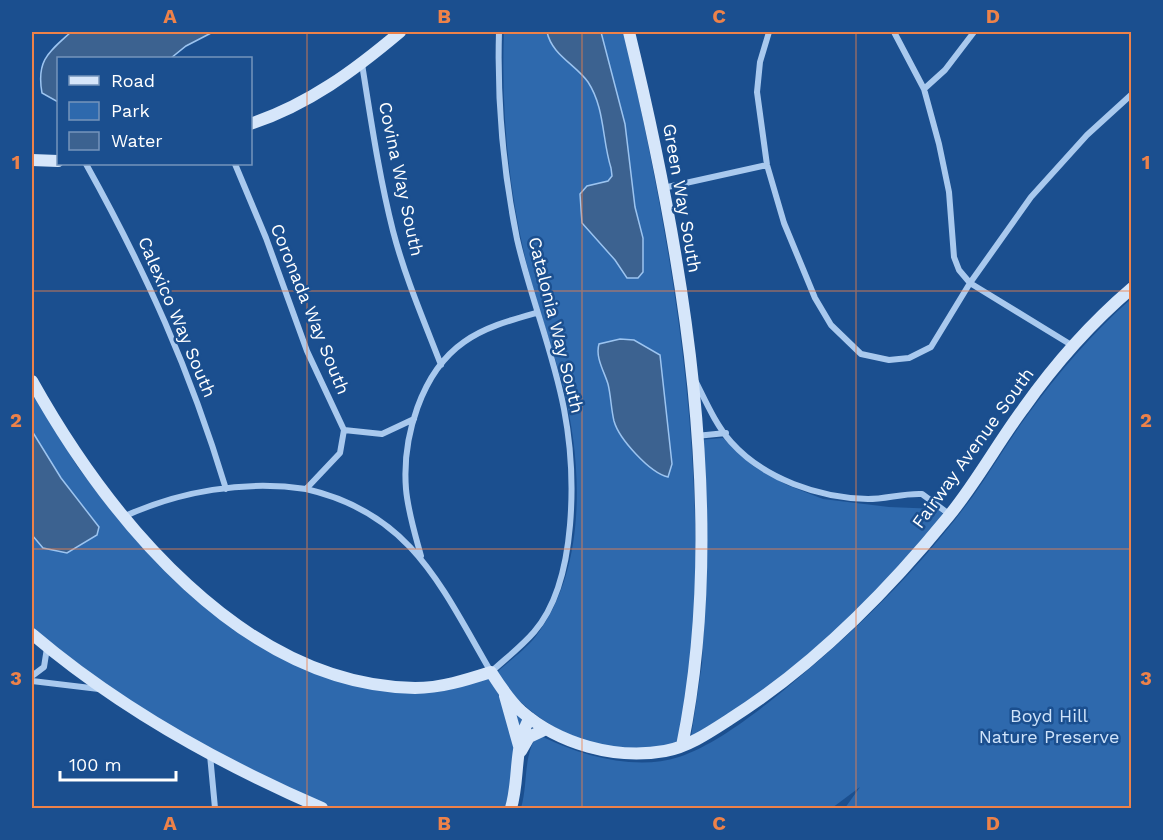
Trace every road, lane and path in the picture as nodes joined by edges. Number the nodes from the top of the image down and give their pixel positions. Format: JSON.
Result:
{"nodes":[{"id":1,"x":400,"y":32,"type":"edge"},
{"id":2,"x":499,"y":32,"type":"edge"},
{"id":3,"x":628,"y":32,"type":"edge"},
{"id":4,"x":768,"y":32,"type":"edge"},
{"id":5,"x":894,"y":32,"type":"edge"},
{"id":6,"x":974,"y":32,"type":"edge"},
{"id":7,"x":362,"y":64,"type":"junction"},
{"id":8,"x":924,"y":89,"type":"junction"},
{"id":9,"x":1131,"y":94,"type":"edge"},
{"id":10,"x":252,"y":123,"type":"edge"},
{"id":11,"x":32,"y":160,"type":"edge"},
{"id":12,"x":57,"y":160,"type":"edge"},
{"id":13,"x":87,"y":165,"type":"edge"},
{"id":14,"x":235,"y":165,"type":"edge"},
{"id":15,"x":767,"y":165,"type":"junction"},
{"id":16,"x":663,"y":188,"type":"junction"},
{"id":17,"x":970,"y":283,"type":"junction"},
{"id":18,"x":1131,"y":288,"type":"edge"},
{"id":19,"x":536,"y":313,"type":"junction"},
{"id":20,"x":1073,"y":346,"type":"junction"},
{"id":21,"x":441,"y":365,"type":"junction"},
{"id":22,"x":691,"y":373,"type":"junction"},
{"id":23,"x":32,"y":381,"type":"edge"},
{"id":24,"x":414,"y":419,"type":"junction"},
{"id":25,"x":344,"y":430,"type":"junction"},
{"id":26,"x":726,"y":434,"type":"junction"},
{"id":27,"x":695,"y":436,"type":"junction"},
{"id":28,"x":226,"y":489,"type":"junction"},
{"id":29,"x":306,"y":489,"type":"junction"},
{"id":30,"x":950,"y":515,"type":"junction"},
{"id":31,"x":122,"y":517,"type":"junction"},
{"id":32,"x":422,"y":559,"type":"junction"},
{"id":33,"x":32,"y":634,"type":"edge"},
{"id":34,"x":47,"y":647,"type":"junction"},
{"id":35,"x":490,"y":672,"type":"junction"},
{"id":36,"x":32,"y":676,"type":"edge"},
{"id":37,"x":32,"y":681,"type":"edge"},
{"id":38,"x":102,"y":690,"type":"junction"},
{"id":39,"x":504,"y":692,"type":"junction"},
{"id":40,"x":530,"y":718,"type":"junction"},
{"id":41,"x":546,"y":729,"type":"junction"},
{"id":42,"x":682,"y":746,"type":"junction"},
{"id":43,"x":519,"y":750,"type":"junction"},
{"id":44,"x":210,"y":755,"type":"junction"},
{"id":45,"x":215,"y":808,"type":"edge"},
{"id":46,"x":322,"y":808,"type":"edge"},
{"id":47,"x":511,"y":808,"type":"edge"}],
"edges":[{"from":1,"to":7,"type":"street"},
{"from":2,"to":19,"type":"street","name":"Catalonia Way South"},
{"from":3,"to":16,"type":"street","name":"Green Way South"},
{"from":4,"to":15,"type":"street"},
{"from":5,"to":8,"type":"street"},
{"from":6,"to":8,"type":"street"},
{"from":7,"to":10,"type":"street"},
{"from":7,"to":21,"type":"street","name":"Covina Way South"},
{"from":8,"to":17,"type":"street"},
{"from":9,"to":17,"type":"street"},
{"from":11,"to":12,"type":"street"},
{"from":13,"to":28,"type":"street","name":"Calexico Way South"},
{"from":14,"to":25,"type":"street","name":"Coronada Way South"},
{"from":15,"to":16,"type":"street"},
{"from":15,"to":17,"type":"street"},
{"from":16,"to":22,"type":"street","name":"Green Way South"},
{"from":17,"to":20,"type":"street"},
{"from":18,"to":20,"type":"street","name":"Fairway Avenue South"},
{"from":19,"to":21,"type":"street"},
{"from":19,"to":35,"type":"street","name":"Catalonia Way South"},
{"from":20,"to":30,"type":"street","name":"Fairway Avenue South"},
{"from":21,"to":24,"type":"street"},
{"from":22,"to":26,"type":"street","name":"Green Way South"},
{"from":22,"to":27,"type":"street","name":"Green Way South"},
{"from":23,"to":31,"type":"street"},
{"from":24,"to":25,"type":"street"},
{"from":24,"to":32,"type":"street"},
{"from":25,"to":29,"type":"street"},
{"from":26,"to":27,"type":"street"},
{"from":26,"to":30,"type":"street","name":"Green Way South"},
{"from":27,"to":42,"type":"street","name":"Green Way South"},
{"from":28,"to":29,"type":"street"},
{"from":28,"to":31,"type":"street"},
{"from":29,"to":32,"type":"street"},
{"from":30,"to":42,"type":"street","name":"Fairway Avenue South"},
{"from":31,"to":35,"type":"street"},
{"from":32,"to":35,"type":"street"},
{"from":33,"to":34,"type":"street"},
{"from":34,"to":36,"type":"street"},
{"from":34,"to":38,"type":"street"},
{"from":35,"to":39,"type":"street","name":"Fairway Avenue South"},
{"from":37,"to":38,"type":"street"},
{"from":38,"to":44,"type":"street"},
{"from":39,"to":40,"type":"street","name":"Fairway Avenue South"},
{"from":39,"to":43,"type":"street"},
{"from":40,"to":41,"type":"street","name":"Fairway Avenue South"},
{"from":40,"to":43,"type":"street"},
{"from":41,"to":42,"type":"street","name":"Fairway Avenue South"},
{"from":41,"to":43,"type":"street"},
{"from":43,"to":47,"type":"street"},
{"from":44,"to":45,"type":"street"},
{"from":44,"to":46,"type":"street"}]}
